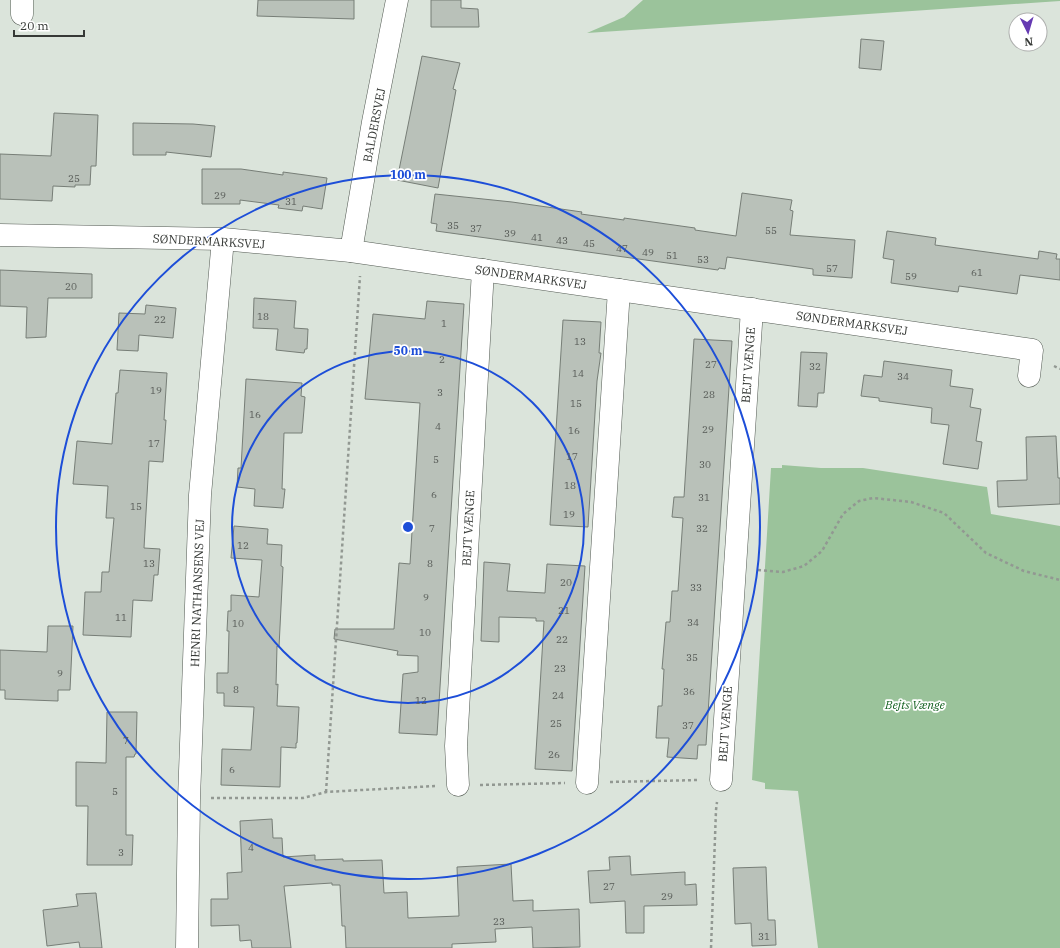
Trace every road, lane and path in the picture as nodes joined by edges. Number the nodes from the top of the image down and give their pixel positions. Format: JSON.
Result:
{"nodes":[{"id":1,"x":397,"y":0,"type":"edge"},
{"id":2,"x":0,"y":235,"type":"edge"},
{"id":3,"x":223,"y":239,"type":"junction"},
{"id":4,"x":356,"y":252,"type":"junction"},
{"id":5,"x":483,"y":270,"type":"junction"},
{"id":6,"x":618,"y":290,"type":"junction"},
{"id":7,"x":752,"y":309,"type":"junction"},
{"id":8,"x":1028,"y":376,"type":"dead end"},
{"id":9,"x":735,"y":569,"type":"junction"},
{"id":10,"x":1060,"y":580,"type":"edge"},
{"id":11,"x":721,"y":780,"type":"joint"},
{"id":12,"x":587,"y":783,"type":"dead end"},
{"id":13,"x":458,"y":785,"type":"dead end"},
{"id":14,"x":326,"y":792,"type":"dead end"},
{"id":15,"x":187,"y":948,"type":"edge"},
{"id":16,"x":711,"y":948,"type":"edge"}],
"edges":[{"from":1,"to":4,"type":"street","name":"BALDERSVEJ"},
{"from":2,"to":3,"type":"street","name":"SØNDERMARKSVEJ"},
{"from":3,"to":4,"type":"street","name":"SØNDERMARKSVEJ"},
{"from":3,"to":15,"type":"street","name":"HENRI NATHANSENS VEJ"},
{"from":4,"to":5,"type":"street","name":"SØNDERMARKSVEJ"},
{"from":4,"to":14,"type":"path"},
{"from":5,"to":6,"type":"street","name":"SØNDERMARKSVEJ"},
{"from":5,"to":13,"type":"street","name":"BEJT VÆNGE"},
{"from":6,"to":7,"type":"street","name":"SØNDERMARKSVEJ"},
{"from":6,"to":12,"type":"street"},
{"from":7,"to":8,"type":"street","name":"SØNDERMARKSVEJ"},
{"from":7,"to":9,"type":"street","name":"BEJT VÆNGE"},
{"from":9,"to":10,"type":"path"},
{"from":9,"to":11,"type":"street","name":"BEJT VÆNGE"},
{"from":11,"to":16,"type":"path"}]}
